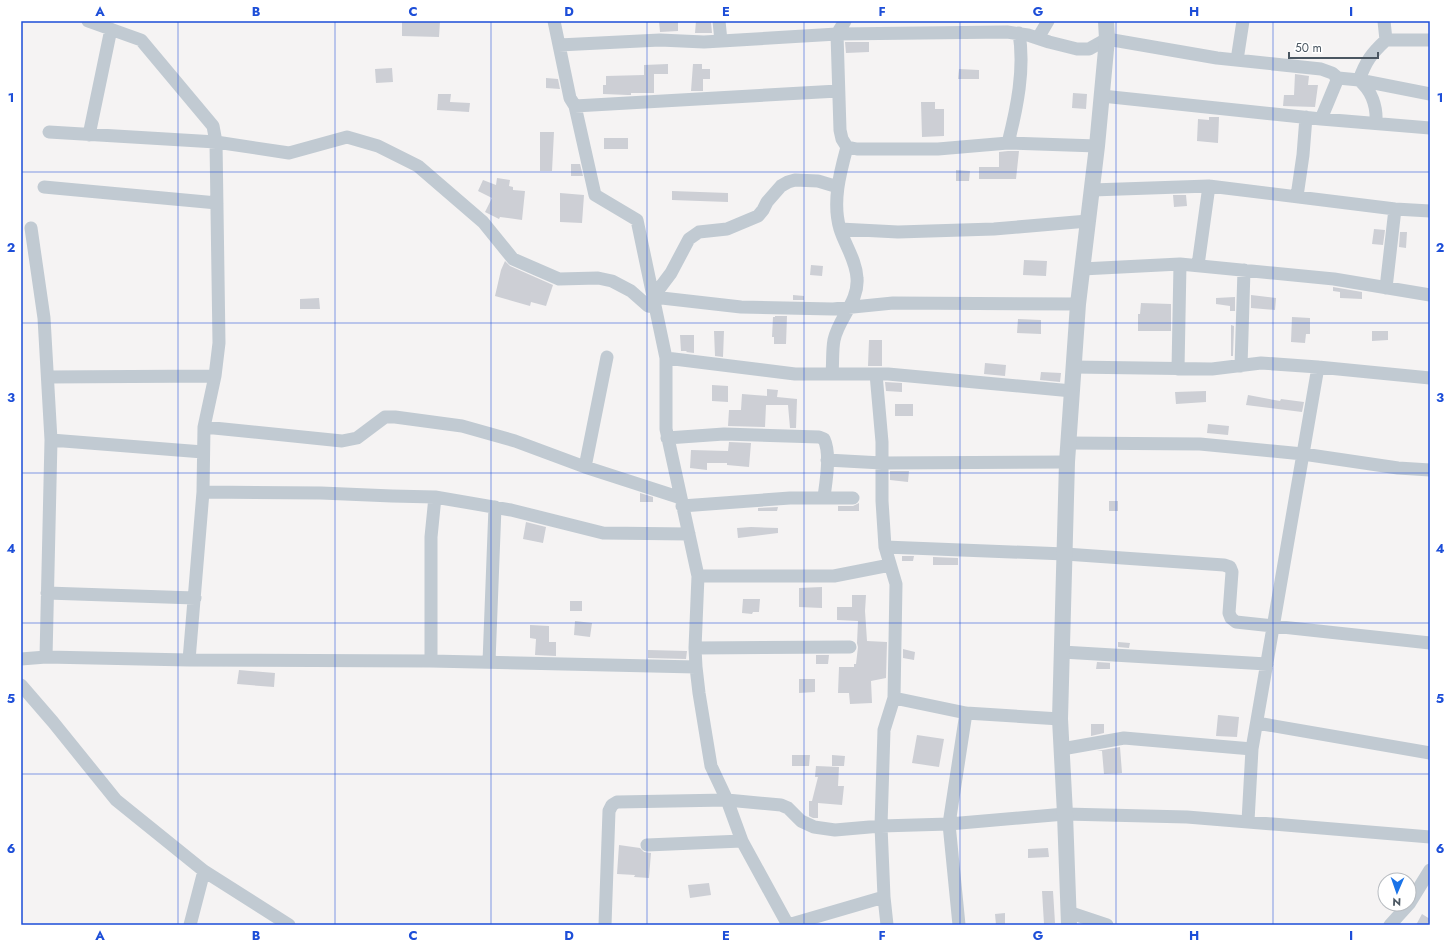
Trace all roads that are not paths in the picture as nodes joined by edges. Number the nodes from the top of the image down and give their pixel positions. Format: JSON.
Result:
{"nodes":[{"id":1,"x":88,"y":21,"type":"edge"},
{"id":2,"x":554,"y":21,"type":"edge"},
{"id":3,"x":719,"y":21,"type":"edge"},
{"id":4,"x":845,"y":21,"type":"edge"},
{"id":5,"x":1048,"y":21,"type":"edge"},
{"id":6,"x":1106,"y":21,"type":"edge"},
{"id":7,"x":1243,"y":21,"type":"edge"},
{"id":8,"x":1384,"y":21,"type":"edge"},
{"id":9,"x":111,"y":29,"type":"junction"},
{"id":10,"x":1019,"y":33,"type":"junction"},
{"id":11,"x":837,"y":34,"type":"junction"},
{"id":12,"x":1038,"y":38,"type":"junction"},
{"id":13,"x":1107,"y":39,"type":"junction"},
{"id":14,"x":1386,"y":40,"type":"junction"},
{"id":15,"x":1430,"y":40,"type":"edge"},
{"id":16,"x":721,"y":41,"type":"junction"},
{"id":17,"x":559,"y":45,"type":"junction"},
{"id":18,"x":1237,"y":60,"type":"junction"},
{"id":19,"x":1338,"y":78,"type":"junction"},
{"id":20,"x":1359,"y":80,"type":"junction"},
{"id":21,"x":838,"y":91,"type":"junction"},
{"id":22,"x":1430,"y":94,"type":"edge"},
{"id":23,"x":1102,"y":96,"type":"junction"},
{"id":24,"x":575,"y":106,"type":"junction"},
{"id":25,"x":1306,"y":117,"type":"junction"},
{"id":26,"x":1321,"y":119,"type":"junction"},
{"id":27,"x":1376,"y":123,"type":"junction"},
{"id":28,"x":1430,"y":128,"type":"edge"},
{"id":29,"x":49,"y":132,"type":"dead end"},
{"id":30,"x":89,"y":135,"type":"junction"},
{"id":31,"x":216,"y":142,"type":"junction"},
{"id":32,"x":1008,"y":143,"type":"junction"},
{"id":33,"x":1097,"y":146,"type":"junction"},
{"id":34,"x":848,"y":147,"type":"junction"},
{"id":35,"x":1209,"y":186,"type":"junction"},
{"id":36,"x":44,"y":187,"type":"dead end"},
{"id":37,"x":838,"y":187,"type":"junction"},
{"id":38,"x":1092,"y":190,"type":"junction"},
{"id":39,"x":1297,"y":196,"type":"junction"},
{"id":40,"x":217,"y":203,"type":"junction"},
{"id":41,"x":1394,"y":209,"type":"junction"},
{"id":42,"x":1430,"y":211,"type":"edge"},
{"id":43,"x":1088,"y":221,"type":"junction"},
{"id":44,"x":31,"y":228,"type":"dead end"},
{"id":45,"x":840,"y":229,"type":"junction"},
{"id":46,"x":1180,"y":264,"type":"junction"},
{"id":47,"x":1198,"y":265,"type":"junction"},
{"id":48,"x":1082,"y":270,"type":"junction"},
{"id":49,"x":1244,"y":270,"type":"junction"},
{"id":50,"x":1386,"y":288,"type":"junction"},
{"id":51,"x":1430,"y":295,"type":"edge"},
{"id":52,"x":654,"y":302,"type":"junction"},
{"id":53,"x":1078,"y":304,"type":"junction"},
{"id":54,"x":850,"y":307,"type":"junction"},
{"id":55,"x":607,"y":357,"type":"dead end"},
{"id":56,"x":666,"y":358,"type":"junction"},
{"id":57,"x":1241,"y":366,"type":"junction"},
{"id":58,"x":1074,"y":367,"type":"junction"},
{"id":59,"x":1318,"y":367,"type":"junction"},
{"id":60,"x":1178,"y":369,"type":"junction"},
{"id":61,"x":832,"y":374,"type":"junction"},
{"id":62,"x":876,"y":374,"type":"junction"},
{"id":63,"x":215,"y":376,"type":"junction"},
{"id":64,"x":48,"y":377,"type":"junction"},
{"id":65,"x":1430,"y":378,"type":"edge"},
{"id":66,"x":1072,"y":391,"type":"junction"},
{"id":67,"x":204,"y":427,"type":"junction"},
{"id":68,"x":667,"y":438,"type":"junction"},
{"id":69,"x":51,"y":440,"type":"junction"},
{"id":70,"x":1069,"y":443,"type":"junction"},
{"id":71,"x":203,"y":452,"type":"junction"},
{"id":72,"x":1303,"y":454,"type":"junction"},
{"id":73,"x":827,"y":460,"type":"junction"},
{"id":74,"x":882,"y":462,"type":"junction"},
{"id":75,"x":1067,"y":462,"type":"junction"},
{"id":76,"x":584,"y":467,"type":"junction"},
{"id":77,"x":1430,"y":470,"type":"edge"},
{"id":78,"x":203,"y":492,"type":"junction"},
{"id":79,"x":435,"y":497,"type":"junction"},
{"id":80,"x":824,"y":497,"type":"junction"},
{"id":81,"x":853,"y":498,"type":"dead end"},
{"id":82,"x":682,"y":502,"type":"junction"},
{"id":83,"x":495,"y":507,"type":"junction"},
{"id":84,"x":689,"y":534,"type":"junction"},
{"id":85,"x":885,"y":547,"type":"junction"},
{"id":86,"x":1065,"y":554,"type":"junction"},
{"id":87,"x":890,"y":565,"type":"junction"},
{"id":88,"x":698,"y":576,"type":"junction"},
{"id":89,"x":47,"y":593,"type":"junction"},
{"id":90,"x":195,"y":598,"type":"junction"},
{"id":91,"x":1274,"y":625,"type":"junction"},
{"id":92,"x":1430,"y":643,"type":"edge"},
{"id":93,"x":850,"y":647,"type":"dead end"},
{"id":94,"x":695,"y":648,"type":"junction"},
{"id":95,"x":1062,"y":652,"type":"junction"},
{"id":96,"x":46,"y":657,"type":"junction"},
{"id":97,"x":21,"y":659,"type":"edge"},
{"id":98,"x":189,"y":660,"type":"junction"},
{"id":99,"x":431,"y":661,"type":"junction"},
{"id":100,"x":490,"y":662,"type":"junction"},
{"id":101,"x":1267,"y":664,"type":"junction"},
{"id":102,"x":696,"y":667,"type":"junction"},
{"id":103,"x":21,"y":685,"type":"edge"},
{"id":104,"x":894,"y":698,"type":"junction"},
{"id":105,"x":966,"y":713,"type":"junction"},
{"id":106,"x":1060,"y":719,"type":"junction"},
{"id":107,"x":1257,"y":723,"type":"junction"},
{"id":108,"x":1062,"y":749,"type":"junction"},
{"id":109,"x":1252,"y":749,"type":"junction"},
{"id":110,"x":1430,"y":753,"type":"edge"},
{"id":111,"x":727,"y":800,"type":"junction"},
{"id":112,"x":1065,"y":814,"type":"junction"},
{"id":113,"x":1248,"y":821,"type":"junction"},
{"id":114,"x":949,"y":824,"type":"junction"},
{"id":115,"x":882,"y":826,"type":"junction"},
{"id":116,"x":1430,"y":836,"type":"edge"},
{"id":117,"x":742,"y":841,"type":"junction"},
{"id":118,"x":647,"y":845,"type":"dead end"},
{"id":119,"x":1430,"y":870,"type":"edge"},
{"id":120,"x":204,"y":871,"type":"junction"},
{"id":121,"x":1417,"y":891,"type":"edge"},
{"id":122,"x":884,"y":897,"type":"junction"},
{"id":123,"x":1402,"y":912,"type":"edge"},
{"id":124,"x":1068,"y":918,"type":"edge"},
{"id":125,"x":190,"y":925,"type":"edge"},
{"id":126,"x":289,"y":925,"type":"edge"},
{"id":127,"x":605,"y":925,"type":"edge"},
{"id":128,"x":788,"y":925,"type":"edge"},
{"id":129,"x":887,"y":925,"type":"edge"},
{"id":130,"x":959,"y":925,"type":"edge"},
{"id":131,"x":1107,"y":925,"type":"edge"},
{"id":132,"x":1390,"y":925,"type":"edge"}],
"edges":[{"from":1,"to":9,"type":"street"},
{"from":2,"to":17,"type":"street"},
{"from":3,"to":16,"type":"street"},
{"from":4,"to":11,"type":"street"},
{"from":5,"to":12,"type":"street"},
{"from":6,"to":13,"type":"street"},
{"from":7,"to":18,"type":"street"},
{"from":8,"to":14,"type":"street"},
{"from":9,"to":30,"type":"street"},
{"from":9,"to":31,"type":"street"},
{"from":10,"to":11,"type":"street"},
{"from":10,"to":12,"type":"street"},
{"from":10,"to":32,"type":"street"},
{"from":11,"to":16,"type":"street"},
{"from":11,"to":21,"type":"street"},
{"from":12,"to":13,"type":"street"},
{"from":13,"to":18,"type":"street"},
{"from":13,"to":23,"type":"street"},
{"from":14,"to":15,"type":"street"},
{"from":14,"to":20,"type":"street"},
{"from":16,"to":17,"type":"street"},
{"from":17,"to":24,"type":"street"},
{"from":18,"to":19,"type":"street"},
{"from":19,"to":20,"type":"street"},
{"from":19,"to":26,"type":"street"},
{"from":20,"to":22,"type":"street"},
{"from":20,"to":27,"type":"street"},
{"from":21,"to":24,"type":"street"},
{"from":21,"to":34,"type":"street"},
{"from":23,"to":25,"type":"street"},
{"from":23,"to":33,"type":"street"},
{"from":24,"to":52,"type":"street"},
{"from":25,"to":26,"type":"street"},
{"from":25,"to":39,"type":"street"},
{"from":26,"to":27,"type":"street"},
{"from":27,"to":28,"type":"street"},
{"from":29,"to":30,"type":"street"},
{"from":30,"to":31,"type":"street"},
{"from":31,"to":40,"type":"street"},
{"from":31,"to":52,"type":"street"},
{"from":32,"to":33,"type":"street"},
{"from":32,"to":34,"type":"street"},
{"from":33,"to":38,"type":"street"},
{"from":34,"to":37,"type":"street"},
{"from":35,"to":38,"type":"street"},
{"from":35,"to":39,"type":"street"},
{"from":35,"to":47,"type":"street"},
{"from":36,"to":40,"type":"street"},
{"from":37,"to":45,"type":"street"},
{"from":37,"to":52,"type":"street"},
{"from":38,"to":43,"type":"street"},
{"from":39,"to":41,"type":"street"},
{"from":40,"to":63,"type":"street"},
{"from":41,"to":42,"type":"street"},
{"from":41,"to":50,"type":"street"},
{"from":43,"to":45,"type":"street"},
{"from":43,"to":48,"type":"street"},
{"from":44,"to":64,"type":"street"},
{"from":45,"to":54,"type":"street"},
{"from":46,"to":47,"type":"street"},
{"from":46,"to":48,"type":"street"},
{"from":46,"to":60,"type":"street"},
{"from":47,"to":49,"type":"street"},
{"from":48,"to":53,"type":"street"},
{"from":49,"to":50,"type":"street"},
{"from":49,"to":57,"type":"street"},
{"from":50,"to":51,"type":"street"},
{"from":52,"to":54,"type":"street"},
{"from":52,"to":56,"type":"street"},
{"from":53,"to":54,"type":"street"},
{"from":53,"to":58,"type":"street"},
{"from":54,"to":61,"type":"street"},
{"from":55,"to":76,"type":"street"},
{"from":56,"to":61,"type":"street"},
{"from":56,"to":68,"type":"street"},
{"from":57,"to":59,"type":"street"},
{"from":57,"to":60,"type":"street"},
{"from":58,"to":60,"type":"street"},
{"from":58,"to":66,"type":"street"},
{"from":59,"to":65,"type":"street"},
{"from":59,"to":72,"type":"street"},
{"from":61,"to":62,"type":"street"},
{"from":62,"to":66,"type":"street"},
{"from":62,"to":74,"type":"street"},
{"from":63,"to":64,"type":"street"},
{"from":63,"to":67,"type":"street"},
{"from":64,"to":69,"type":"street"},
{"from":66,"to":70,"type":"street"},
{"from":67,"to":71,"type":"street"},
{"from":67,"to":76,"type":"street"},
{"from":68,"to":73,"type":"street"},
{"from":68,"to":82,"type":"street"},
{"from":69,"to":71,"type":"street"},
{"from":69,"to":89,"type":"street"},
{"from":70,"to":72,"type":"street"},
{"from":70,"to":75,"type":"street"},
{"from":71,"to":78,"type":"street"},
{"from":72,"to":77,"type":"street"},
{"from":72,"to":91,"type":"street"},
{"from":73,"to":74,"type":"street"},
{"from":73,"to":80,"type":"street"},
{"from":74,"to":75,"type":"street"},
{"from":74,"to":85,"type":"street"},
{"from":75,"to":86,"type":"street"},
{"from":76,"to":82,"type":"street"},
{"from":78,"to":79,"type":"street"},
{"from":78,"to":90,"type":"street"},
{"from":79,"to":83,"type":"street"},
{"from":79,"to":99,"type":"street"},
{"from":80,"to":81,"type":"street"},
{"from":80,"to":82,"type":"street"},
{"from":82,"to":84,"type":"street"},
{"from":83,"to":84,"type":"street"},
{"from":83,"to":100,"type":"street"},
{"from":84,"to":88,"type":"street"},
{"from":85,"to":86,"type":"street"},
{"from":85,"to":87,"type":"street"},
{"from":86,"to":91,"type":"street"},
{"from":86,"to":95,"type":"street"},
{"from":87,"to":88,"type":"street"},
{"from":87,"to":104,"type":"street"},
{"from":88,"to":94,"type":"street"},
{"from":89,"to":90,"type":"street"},
{"from":89,"to":96,"type":"street"},
{"from":90,"to":98,"type":"street"},
{"from":91,"to":92,"type":"street"},
{"from":91,"to":101,"type":"street"},
{"from":93,"to":94,"type":"street"},
{"from":94,"to":102,"type":"street"},
{"from":95,"to":101,"type":"street"},
{"from":95,"to":106,"type":"street"},
{"from":96,"to":97,"type":"street"},
{"from":96,"to":98,"type":"street"},
{"from":98,"to":99,"type":"street"},
{"from":99,"to":100,"type":"street"},
{"from":100,"to":102,"type":"street"},
{"from":101,"to":107,"type":"street"},
{"from":102,"to":111,"type":"street"},
{"from":103,"to":120,"type":"street"},
{"from":104,"to":105,"type":"street"},
{"from":104,"to":115,"type":"street"},
{"from":105,"to":106,"type":"street"},
{"from":105,"to":114,"type":"street"},
{"from":106,"to":108,"type":"street"},
{"from":107,"to":109,"type":"street"},
{"from":107,"to":110,"type":"street"},
{"from":108,"to":109,"type":"street"},
{"from":108,"to":112,"type":"street"},
{"from":109,"to":113,"type":"street"},
{"from":111,"to":115,"type":"street"},
{"from":111,"to":117,"type":"street"},
{"from":111,"to":127,"type":"street"},
{"from":112,"to":113,"type":"street"},
{"from":112,"to":114,"type":"street"},
{"from":112,"to":124,"type":"street"},
{"from":113,"to":116,"type":"street"},
{"from":114,"to":115,"type":"street"},
{"from":114,"to":130,"type":"street"},
{"from":115,"to":122,"type":"street"},
{"from":117,"to":118,"type":"street"},
{"from":117,"to":128,"type":"street"},
{"from":119,"to":121,"type":"street"},
{"from":120,"to":125,"type":"street"},
{"from":120,"to":126,"type":"street"},
{"from":122,"to":128,"type":"street"},
{"from":122,"to":129,"type":"street"},
{"from":123,"to":132,"type":"street"},
{"from":124,"to":131,"type":"street"}]}
